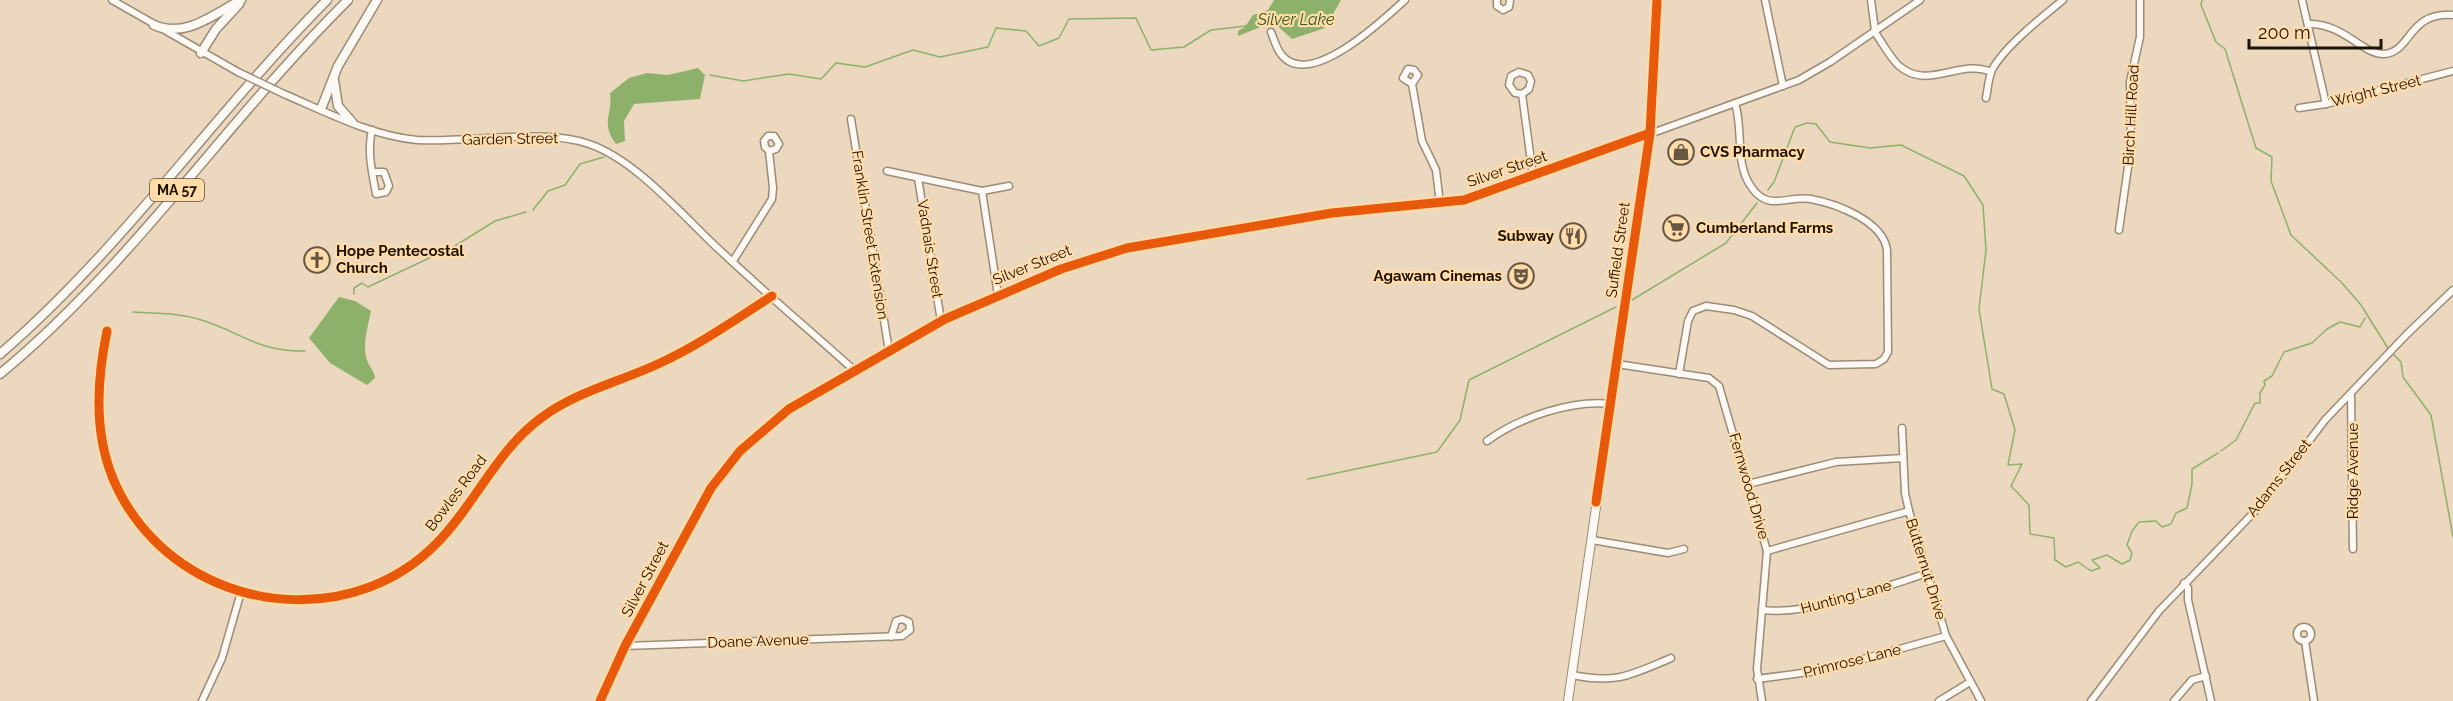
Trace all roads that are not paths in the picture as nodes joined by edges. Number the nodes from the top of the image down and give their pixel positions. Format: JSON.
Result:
{"nodes":[{"id":1,"x":112,"y":0,"type":"edge"},
{"id":2,"x":242,"y":0,"type":"edge"},
{"id":3,"x":327,"y":0,"type":"edge"},
{"id":4,"x":348,"y":0,"type":"edge"},
{"id":5,"x":377,"y":0,"type":"edge"},
{"id":6,"x":1406,"y":0,"type":"edge"},
{"id":7,"x":1497,"y":0,"type":"edge"},
{"id":8,"x":1510,"y":0,"type":"edge"},
{"id":9,"x":1657,"y":0,"type":"edge"},
{"id":10,"x":1765,"y":0,"type":"edge"},
{"id":11,"x":1871,"y":0,"type":"edge"},
{"id":12,"x":1920,"y":0,"type":"edge"},
{"id":13,"x":2062,"y":0,"type":"edge"},
{"id":14,"x":2140,"y":0,"type":"edge"},
{"id":15,"x":2302,"y":0,"type":"edge"},
{"id":16,"x":2453,"y":15,"type":"edge"},
{"id":17,"x":2308,"y":24,"type":"junction"},
{"id":18,"x":154,"y":25,"type":"junction"},
{"id":19,"x":1875,"y":31,"type":"junction"},
{"id":20,"x":1271,"y":32,"type":"dead end"},
{"id":21,"x":201,"y":53,"type":"junction"},
{"id":22,"x":338,"y":66,"type":"junction"},
{"id":23,"x":2453,"y":71,"type":"edge"},
{"id":24,"x":1991,"y":72,"type":"junction"},
{"id":25,"x":1412,"y":84,"type":"dead end"},
{"id":26,"x":1783,"y":86,"type":"junction"},
{"id":27,"x":1522,"y":94,"type":"dead end"},
{"id":28,"x":1986,"y":98,"type":"dead end"},
{"id":29,"x":1735,"y":103,"type":"junction"},
{"id":30,"x":2326,"y":104,"type":"junction"},
{"id":31,"x":2299,"y":108,"type":"dead end"},
{"id":32,"x":321,"y":109,"type":"junction"},
{"id":33,"x":851,"y":119,"type":"dead end"},
{"id":34,"x":352,"y":122,"type":"junction"},
{"id":35,"x":372,"y":130,"type":"junction"},
{"id":36,"x":1650,"y":133,"type":"junction"},
{"id":37,"x":769,"y":151,"type":"dead end"},
{"id":38,"x":887,"y":171,"type":"dead end"},
{"id":39,"x":372,"y":172,"type":"dead end"},
{"id":40,"x":1533,"y":176,"type":"junction"},
{"id":41,"x":918,"y":178,"type":"junction"},
{"id":42,"x":1009,"y":186,"type":"dead end"},
{"id":43,"x":982,"y":191,"type":"junction"},
{"id":44,"x":1440,"y":204,"type":"junction"},
{"id":45,"x":2118,"y":230,"type":"dead end"},
{"id":46,"x":733,"y":261,"type":"junction"},
{"id":47,"x":2453,"y":290,"type":"edge"},
{"id":48,"x":998,"y":295,"type":"junction"},
{"id":49,"x":772,"y":296,"type":"junction"},
{"id":50,"x":941,"y":321,"type":"junction"},
{"id":51,"x":107,"y":331,"type":"dead end"},
{"id":52,"x":889,"y":351,"type":"junction"},
{"id":53,"x":0,"y":354,"type":"edge"},
{"id":54,"x":1617,"y":364,"type":"junction"},
{"id":55,"x":855,"y":371,"type":"junction"},
{"id":56,"x":0,"y":374,"type":"edge"},
{"id":57,"x":1679,"y":374,"type":"junction"},
{"id":58,"x":2352,"y":394,"type":"junction"},
{"id":59,"x":1612,"y":404,"type":"junction"},
{"id":60,"x":1902,"y":428,"type":"dead end"},
{"id":61,"x":1487,"y":441,"type":"dead end"},
{"id":62,"x":1903,"y":458,"type":"junction"},
{"id":63,"x":1748,"y":484,"type":"junction"},
{"id":64,"x":1909,"y":511,"type":"junction"},
{"id":65,"x":1592,"y":540,"type":"junction"},
{"id":66,"x":1684,"y":549,"type":"dead end"},
{"id":67,"x":2353,"y":549,"type":"dead end"},
{"id":68,"x":1767,"y":551,"type":"junction"},
{"id":69,"x":1928,"y":573,"type":"junction"},
{"id":70,"x":2184,"y":583,"type":"junction"},
{"id":71,"x":241,"y":592,"type":"junction"},
{"id":72,"x":2175,"y":594,"type":"junction"},
{"id":73,"x":2188,"y":600,"type":"junction"},
{"id":74,"x":1762,"y":610,"type":"junction"},
{"id":75,"x":1946,"y":636,"type":"junction"},
{"id":76,"x":891,"y":637,"type":"dead end"},
{"id":77,"x":2305,"y":641,"type":"dead end"},
{"id":78,"x":625,"y":646,"type":"junction"},
{"id":79,"x":1671,"y":658,"type":"dead end"},
{"id":80,"x":1572,"y":675,"type":"junction"},
{"id":81,"x":2206,"y":676,"type":"junction"},
{"id":82,"x":1757,"y":679,"type":"junction"},
{"id":83,"x":1970,"y":682,"type":"junction"},
{"id":84,"x":202,"y":701,"type":"edge"},
{"id":85,"x":600,"y":701,"type":"edge"},
{"id":86,"x":1568,"y":701,"type":"edge"},
{"id":87,"x":1762,"y":701,"type":"edge"},
{"id":88,"x":1939,"y":701,"type":"edge"},
{"id":89,"x":1981,"y":701,"type":"edge"},
{"id":90,"x":2091,"y":701,"type":"edge"},
{"id":91,"x":2174,"y":701,"type":"edge"},
{"id":92,"x":2211,"y":701,"type":"edge"},
{"id":93,"x":2314,"y":701,"type":"edge"}],
"edges":[{"from":1,"to":18,"type":"street","name":"Garden Street"},
{"from":2,"to":18,"type":"highway"},
{"from":2,"to":21,"type":"highway"},
{"from":3,"to":53,"type":"highway","number":"MA 57"},
{"from":4,"to":56,"type":"highway","number":"MA 57"},
{"from":5,"to":22,"type":"highway"},
{"from":6,"to":20,"type":"street"},
{"from":7,"to":8,"type":"street"},
{"from":9,"to":36,"type":"main road","name":"Suffield Street"},
{"from":10,"to":26,"type":"street"},
{"from":11,"to":19,"type":"street"},
{"from":12,"to":19,"type":"street","name":"Silver Street"},
{"from":13,"to":24,"type":"street"},
{"from":14,"to":45,"type":"street","name":"Birch Hill Road"},
{"from":15,"to":17,"type":"street"},
{"from":16,"to":17,"type":"street"},
{"from":17,"to":30,"type":"street"},
{"from":18,"to":21,"type":"street","name":"Garden Street"},
{"from":19,"to":24,"type":"street"},
{"from":19,"to":26,"type":"street","name":"Silver Street"},
{"from":21,"to":32,"type":"street","name":"Garden Street","bridge":true},
{"from":22,"to":32,"type":"highway"},
{"from":22,"to":34,"type":"highway"},
{"from":23,"to":30,"type":"street","name":"Wright Street"},
{"from":24,"to":28,"type":"street"},
{"from":25,"to":44,"type":"street"},
{"from":26,"to":29,"type":"street","name":"Silver Street"},
{"from":27,"to":40,"type":"street"},
{"from":29,"to":36,"type":"street","name":"Silver Street"},
{"from":29,"to":57,"type":"street"},
{"from":30,"to":31,"type":"street","name":"Wright Street"},
{"from":32,"to":34,"type":"street","name":"Garden Street"},
{"from":33,"to":52,"type":"street","name":"Franklin Street Extension"},
{"from":34,"to":35,"type":"street","name":"Garden Street"},
{"from":35,"to":39,"type":"street"},
{"from":35,"to":46,"type":"street","name":"Garden Street"},
{"from":36,"to":40,"type":"street","name":"Silver Street"},
{"from":36,"to":54,"type":"main road","name":"Suffield Street"},
{"from":37,"to":46,"type":"street"},
{"from":38,"to":41,"type":"street"},
{"from":40,"to":44,"type":"street","name":"Silver Street"},
{"from":41,"to":43,"type":"street"},
{"from":41,"to":50,"type":"street","name":"Vadnais Street"},
{"from":42,"to":43,"type":"street"},
{"from":43,"to":48,"type":"street"},
{"from":44,"to":48,"type":"street","name":"Silver Street"},
{"from":46,"to":49,"type":"street","name":"Garden Street"},
{"from":47,"to":58,"type":"street","name":"Adams Street"},
{"from":48,"to":50,"type":"street","name":"Silver Street"},
{"from":49,"to":55,"type":"street","name":"Garden Street"},
{"from":49,"to":71,"type":"street","name":"Bowles Road"},
{"from":50,"to":52,"type":"street","name":"Silver Street"},
{"from":51,"to":71,"type":"street","name":"Bowles Road"},
{"from":52,"to":55,"type":"street","name":"Silver Street"},
{"from":54,"to":57,"type":"street"},
{"from":54,"to":59,"type":"main road","name":"Suffield Street"},
{"from":55,"to":78,"type":"street","name":"Silver Street"},
{"from":57,"to":63,"type":"street","name":"Fernwood Drive"},
{"from":58,"to":67,"type":"street","name":"Ridge Avenue"},
{"from":58,"to":70,"type":"street","name":"Adams Street"},
{"from":59,"to":61,"type":"street"},
{"from":59,"to":65,"type":"main road","name":"Suffield Street"},
{"from":60,"to":62,"type":"street","name":"Butternut Drive"},
{"from":62,"to":63,"type":"street"},
{"from":62,"to":64,"type":"street","name":"Butternut Drive"},
{"from":63,"to":68,"type":"street","name":"Fernwood Drive"},
{"from":64,"to":68,"type":"street"},
{"from":64,"to":69,"type":"street","name":"Butternut Drive"},
{"from":65,"to":66,"type":"street"},
{"from":65,"to":80,"type":"main road","name":"Suffield Street"},
{"from":68,"to":74,"type":"street","name":"Fernwood Drive"},
{"from":69,"to":74,"type":"street","name":"Hunting Lane"},
{"from":69,"to":75,"type":"street","name":"Butternut Drive"},
{"from":70,"to":72,"type":"street","name":"Adams Street"},
{"from":70,"to":73,"type":"street"},
{"from":71,"to":84,"type":"street"},
{"from":72,"to":73,"type":"street"},
{"from":72,"to":90,"type":"street","name":"Adams Street"},
{"from":73,"to":81,"type":"street"},
{"from":74,"to":82,"type":"street","name":"Fernwood Drive"},
{"from":75,"to":82,"type":"street","name":"Primrose Lane"},
{"from":75,"to":83,"type":"street","name":"Butternut Drive"},
{"from":76,"to":78,"type":"street","name":"Doane Avenue"},
{"from":77,"to":93,"type":"street"},
{"from":78,"to":85,"type":"street","name":"Silver Street"},
{"from":79,"to":80,"type":"street"},
{"from":80,"to":86,"type":"main road","name":"Suffield Street"},
{"from":81,"to":91,"type":"street"},
{"from":81,"to":92,"type":"street"},
{"from":82,"to":87,"type":"street","name":"Fernwood Drive"},
{"from":83,"to":88,"type":"street"},
{"from":83,"to":89,"type":"street","name":"Butternut Drive"}]}
